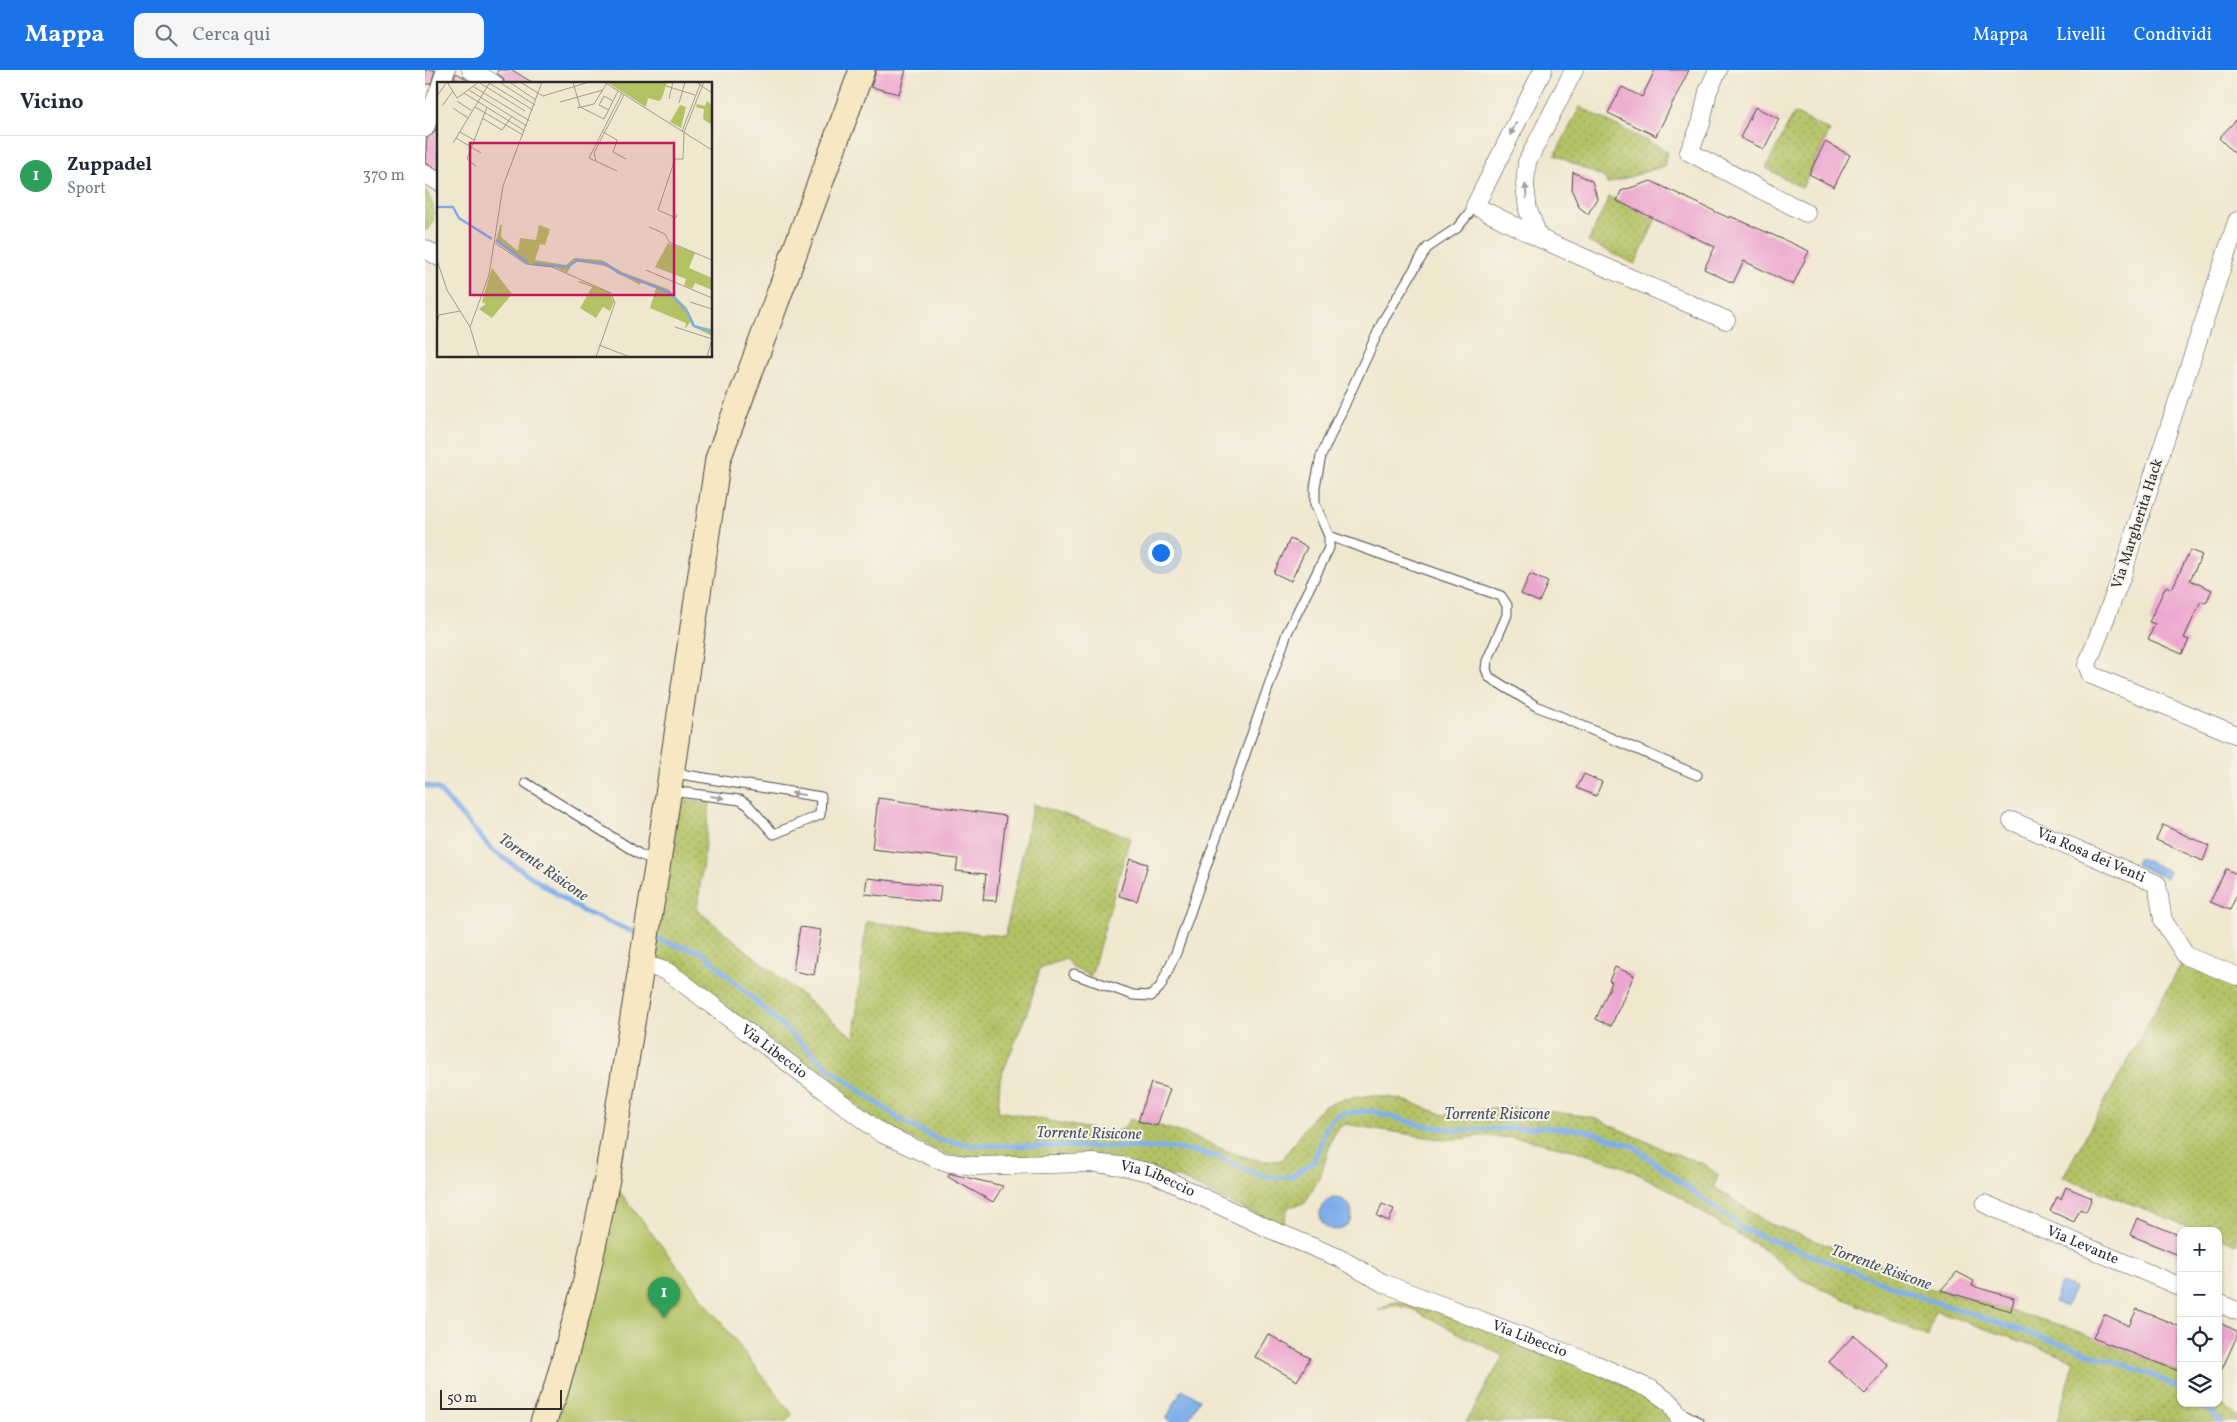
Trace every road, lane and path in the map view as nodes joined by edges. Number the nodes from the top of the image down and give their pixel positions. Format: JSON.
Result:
{"nodes":[{"id":1,"x":446,"y":70,"type":"edge"},
{"id":2,"x":471,"y":70,"type":"edge"},
{"id":3,"x":1543,"y":70,"type":"edge"},
{"id":4,"x":1574,"y":70,"type":"edge"},
{"id":5,"x":1719,"y":70,"type":"edge"},
{"id":6,"x":860,"y":77,"type":"edge"},
{"id":7,"x":442,"y":82,"type":"edge"},
{"id":8,"x":491,"y":82,"type":"edge"},
{"id":9,"x":437,"y":96,"type":"edge"},
{"id":10,"x":1524,"y":107,"type":"junction"},
{"id":11,"x":430,"y":116,"type":"edge"},
{"id":12,"x":1548,"y":120,"type":"junction"},
{"id":13,"x":425,"y":174,"type":"edge"},
{"id":14,"x":437,"y":181,"type":"edge"},
{"id":15,"x":1475,"y":206,"type":"junction"},
{"id":16,"x":1806,"y":213,"type":"dead end"},
{"id":17,"x":2237,"y":221,"type":"edge"},
{"id":18,"x":1539,"y":238,"type":"junction"},
{"id":19,"x":425,"y":249,"type":"edge"},
{"id":20,"x":437,"y":256,"type":"edge"},
{"id":21,"x":1726,"y":320,"type":"dead end"},
{"id":22,"x":1329,"y":536,"type":"junction"},
{"id":23,"x":2237,"y":735,"type":"edge"},
{"id":24,"x":1697,"y":775,"type":"dead end"},
{"id":25,"x":670,"y":782,"type":"junction"},
{"id":26,"x":526,"y":783,"type":"dead end"},
{"id":27,"x":2012,"y":821,"type":"dead end"},
{"id":28,"x":658,"y":862,"type":"junction"},
{"id":29,"x":640,"y":963,"type":"junction"},
{"id":30,"x":1074,"y":974,"type":"dead end"},
{"id":31,"x":2237,"y":976,"type":"edge"},
{"id":32,"x":1985,"y":1204,"type":"dead end"},
{"id":33,"x":2177,"y":1285,"type":"edge"},
{"id":34,"x":2222,"y":1305,"type":"edge"},
{"id":35,"x":2237,"y":1311,"type":"edge"},
{"id":36,"x":1678,"y":1416,"type":"edge"},
{"id":37,"x":543,"y":1422,"type":"edge"},
{"id":38,"x":1699,"y":1422,"type":"edge"}],
"edges":[{"from":1,"to":7,"type":"street"},
{"from":2,"to":8,"type":"street"},
{"from":3,"to":10,"type":"street"},
{"from":4,"to":12,"type":"street"},
{"from":5,"to":16,"type":"street"},
{"from":6,"to":25,"type":"street"},
{"from":9,"to":11,"type":"street"},
{"from":10,"to":12,"type":"street"},
{"from":10,"to":15,"type":"street","one_way":true},
{"from":18,"to":12,"type":"street","one_way":true},
{"from":13,"to":14,"type":"street"},
{"from":15,"to":18,"type":"street"},
{"from":15,"to":22,"type":"lane"},
{"from":17,"to":23,"type":"street","name":"Via Margherita Hack"},
{"from":18,"to":21,"type":"street"},
{"from":19,"to":20,"type":"street"},
{"from":22,"to":24,"type":"lane"},
{"from":22,"to":30,"type":"lane"},
{"from":25,"to":25,"type":"lane","one_way":true},
{"from":25,"to":28,"type":"street"},
{"from":26,"to":28,"type":"lane"},
{"from":27,"to":31,"type":"street","name":"Via Rosa dei Venti"},
{"from":28,"to":29,"type":"street"},
{"from":29,"to":36,"type":"street","name":"Via Libeccio"},
{"from":29,"to":37,"type":"street"},
{"from":32,"to":33,"type":"street","name":"Via Levante"},
{"from":34,"to":35,"type":"street"},
{"from":36,"to":38,"type":"lane"}]}
